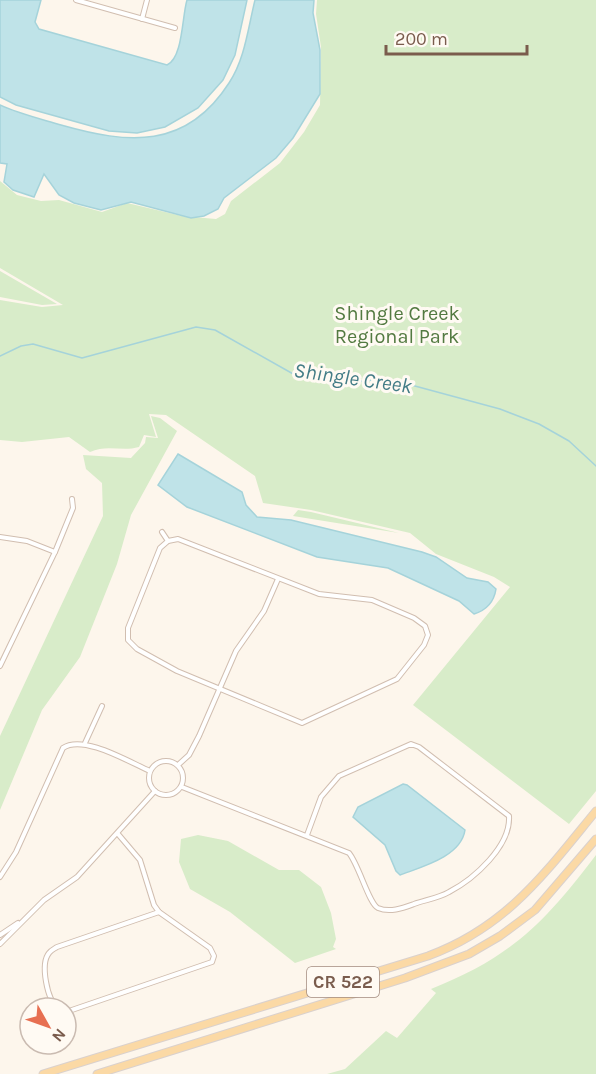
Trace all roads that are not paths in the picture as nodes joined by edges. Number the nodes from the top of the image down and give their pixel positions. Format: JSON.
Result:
{"nodes":[{"id":1,"x":76,"y":0,"type":"edge"},
{"id":2,"x":147,"y":0,"type":"edge"},
{"id":3,"x":84,"y":1,"type":"edge"},
{"id":4,"x":142,"y":19,"type":"junction"},
{"id":5,"x":175,"y":28,"type":"dead end"},
{"id":6,"x":72,"y":499,"type":"dead end"},
{"id":7,"x":162,"y":532,"type":"dead end"},
{"id":8,"x":0,"y":537,"type":"edge"},
{"id":9,"x":168,"y":541,"type":"junction"},
{"id":10,"x":55,"y":552,"type":"junction"},
{"id":11,"x":278,"y":579,"type":"junction"},
{"id":12,"x":0,"y":666,"type":"edge"},
{"id":13,"x":218,"y":689,"type":"junction"},
{"id":14,"x":102,"y":706,"type":"dead end"},
{"id":15,"x":85,"y":743,"type":"junction"},
{"id":16,"x":178,"y":765,"type":"junction"},
{"id":17,"x":150,"y":771,"type":"junction"},
{"id":18,"x":182,"y":786,"type":"junction"},
{"id":19,"x":154,"y":791,"type":"junction"},
{"id":20,"x":596,"y":811,"type":"edge"},
{"id":21,"x":118,"y":834,"type":"junction"},
{"id":22,"x":307,"y":835,"type":"junction"},
{"id":23,"x":596,"y":839,"type":"edge"},
{"id":24,"x":0,"y":877,"type":"edge"},
{"id":25,"x":159,"y":912,"type":"junction"},
{"id":26,"x":23,"y":919,"type":"junction"},
{"id":27,"x":0,"y":934,"type":"edge"},
{"id":28,"x":0,"y":944,"type":"edge"},
{"id":29,"x":50,"y":996,"type":"edge"},
{"id":30,"x":78,"y":1008,"type":"edge"},
{"id":31,"x":43,"y":1074,"type":"edge"},
{"id":32,"x":97,"y":1074,"type":"edge"}],
"edges":[{"from":1,"to":3,"type":"street"},
{"from":2,"to":4,"type":"street"},
{"from":3,"to":4,"type":"street"},
{"from":4,"to":5,"type":"street"},
{"from":6,"to":10,"type":"street"},
{"from":7,"to":9,"type":"street"},
{"from":8,"to":10,"type":"street"},
{"from":9,"to":11,"type":"street"},
{"from":9,"to":13,"type":"street"},
{"from":10,"to":12,"type":"street"},
{"from":11,"to":13,"type":"street"},
{"from":11,"to":13,"type":"street"},
{"from":13,"to":16,"type":"street"},
{"from":14,"to":15,"type":"street"},
{"from":15,"to":17,"type":"street"},
{"from":15,"to":24,"type":"street"},
{"from":16,"to":17,"type":"street"},
{"from":16,"to":18,"type":"street"},
{"from":17,"to":19,"type":"street"},
{"from":18,"to":19,"type":"street"},
{"from":18,"to":22,"type":"street"},
{"from":19,"to":21,"type":"street"},
{"from":20,"to":31,"type":"main road","number":"CR 522"},
{"from":21,"to":25,"type":"street"},
{"from":21,"to":26,"type":"street"},
{"from":22,"to":22,"type":"street"},
{"from":23,"to":32,"type":"main road","number":"CR 522"},
{"from":25,"to":29,"type":"street"},
{"from":25,"to":30,"type":"street"},
{"from":26,"to":27,"type":"street"},
{"from":26,"to":28,"type":"street"}]}
